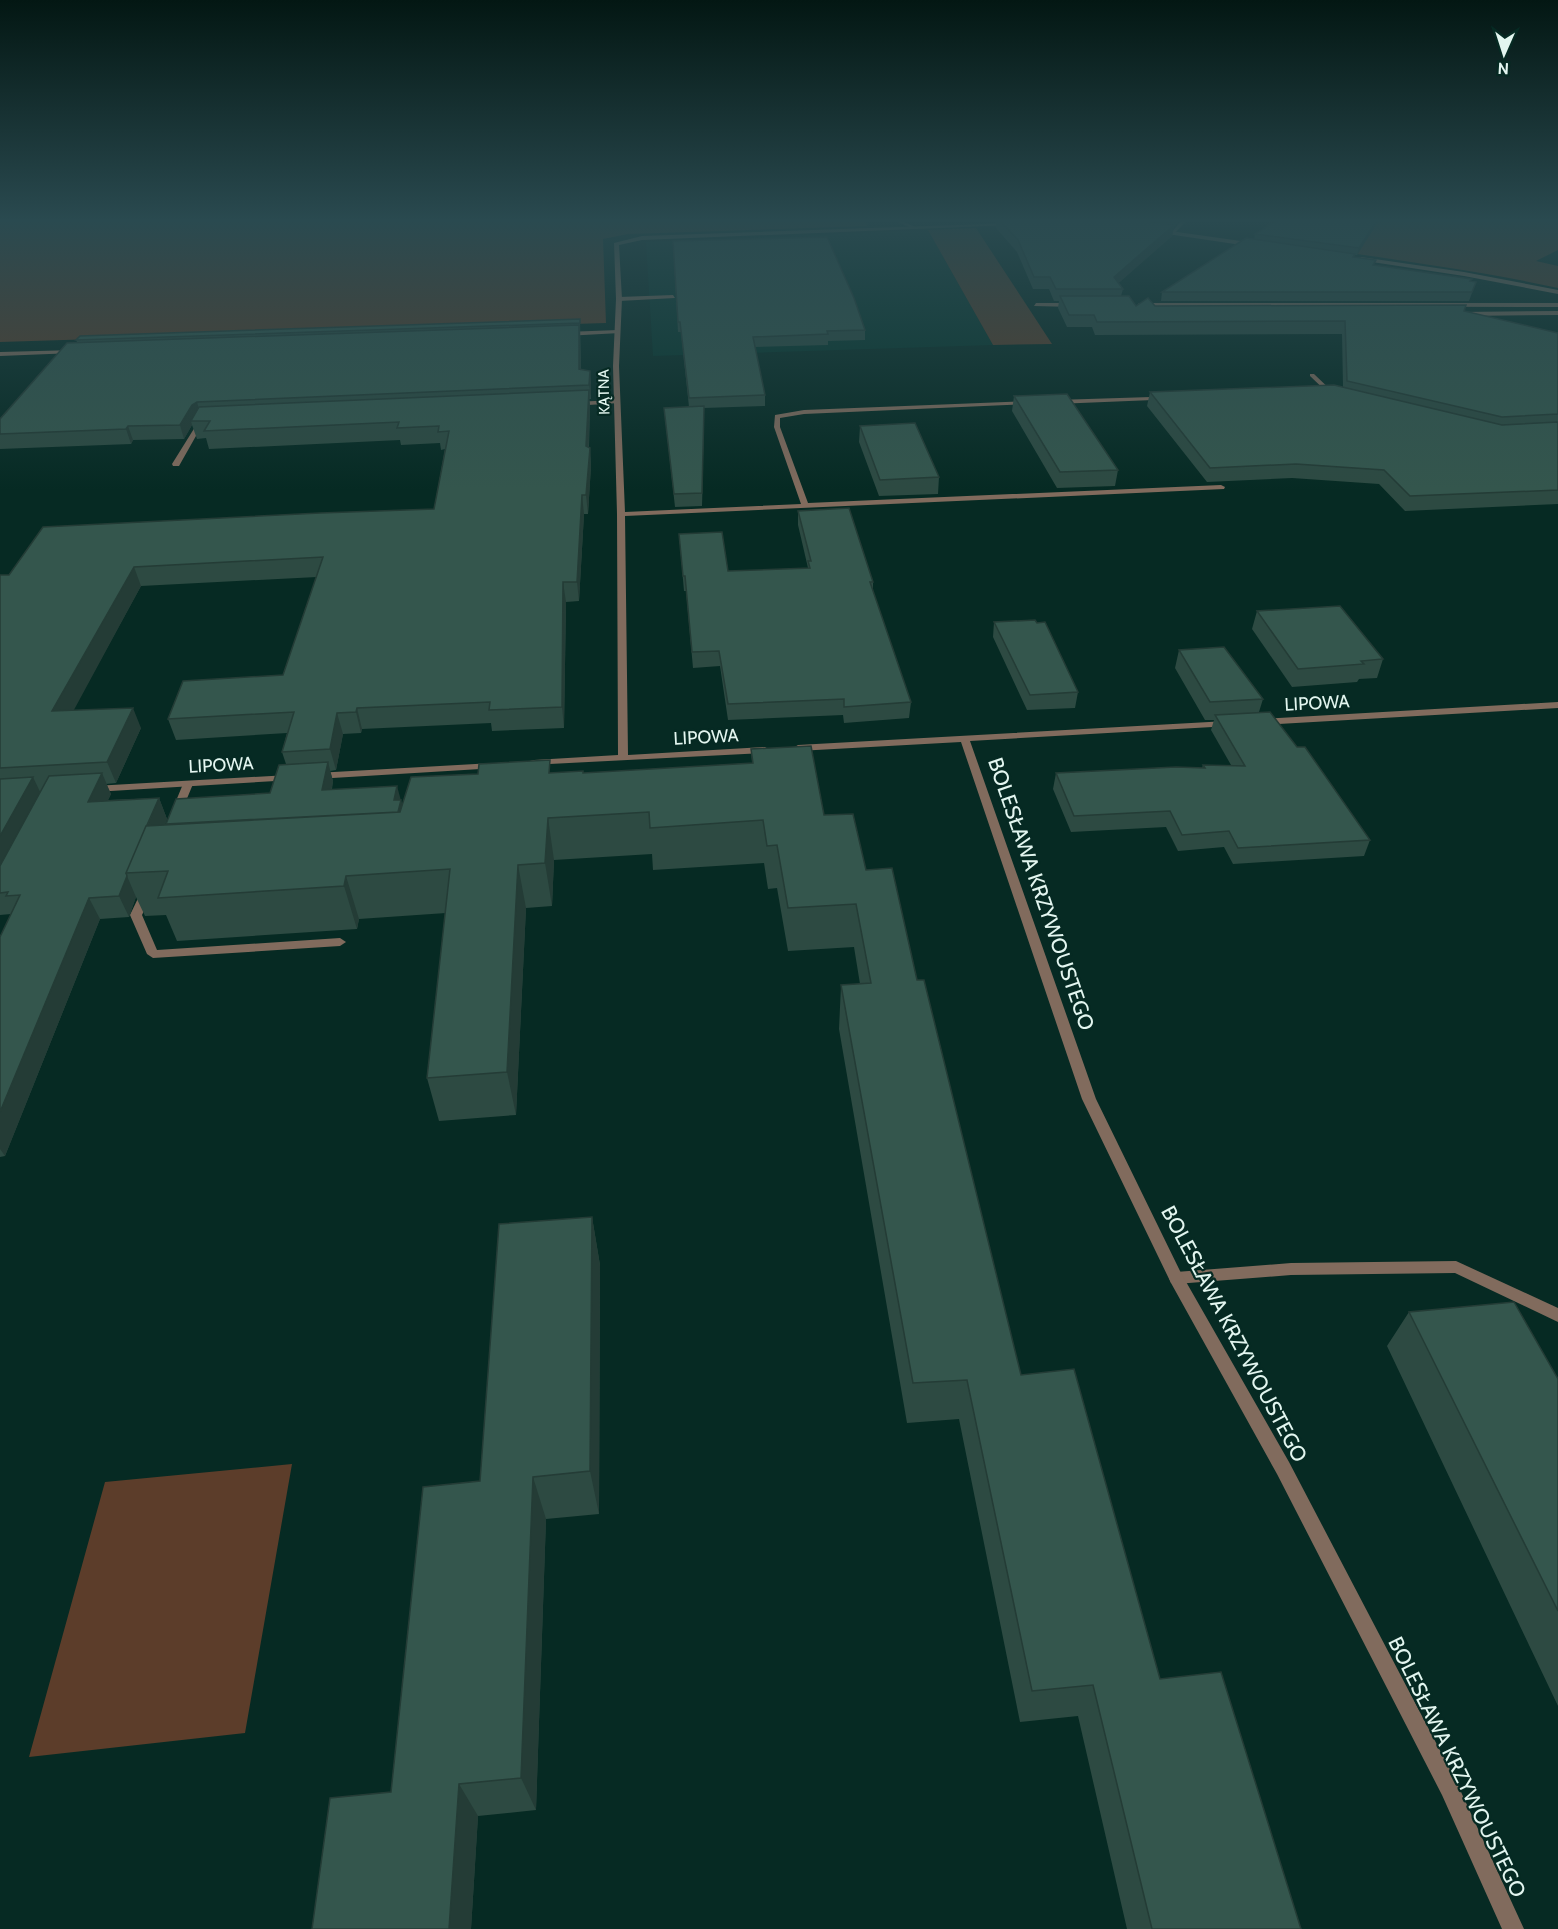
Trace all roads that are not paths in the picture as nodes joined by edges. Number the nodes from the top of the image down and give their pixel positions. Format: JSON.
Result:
{"nodes":[{"id":1,"x":619,"y":310,"type":"edge"},
{"id":2,"x":1150,"y":310,"type":"edge"},
{"id":3,"x":1338,"y":313,"type":"edge"},
{"id":4,"x":1395,"y":313,"type":"edge"},
{"id":5,"x":1558,"y":313,"type":"edge"},
{"id":6,"x":1153,"y":314,"type":"edge"},
{"id":7,"x":1452,"y":314,"type":"edge"},
{"id":8,"x":618,"y":332,"type":"junction"},
{"id":9,"x":557,"y":334,"type":"edge"},
{"id":10,"x":83,"y":351,"type":"edge"},
{"id":11,"x":0,"y":354,"type":"edge"},
{"id":12,"x":1312,"y":375,"type":"dead end"},
{"id":13,"x":1342,"y":397,"type":"edge"},
{"id":14,"x":1150,"y":399,"type":"edge"},
{"id":15,"x":617,"y":402,"type":"junction"},
{"id":16,"x":569,"y":404,"type":"edge"},
{"id":17,"x":213,"y":420,"type":"edge"},
{"id":18,"x":176,"y":464,"type":"dead end"},
{"id":19,"x":1221,"y":487,"type":"edge"},
{"id":20,"x":805,"y":505,"type":"junction"},
{"id":21,"x":621,"y":514,"type":"junction"},
{"id":22,"x":1558,"y":705,"type":"edge"},
{"id":23,"x":1250,"y":723,"type":"edge"},
{"id":24,"x":1238,"y":724,"type":"edge"},
{"id":25,"x":965,"y":740,"type":"junction"},
{"id":26,"x":623,"y":758,"type":"junction"},
{"id":27,"x":518,"y":764,"type":"edge"},
{"id":28,"x":506,"y":765,"type":"edge"},
{"id":29,"x":294,"y":777,"type":"edge"},
{"id":30,"x":306,"y":777,"type":"edge"},
{"id":31,"x":188,"y":784,"type":"junction"},
{"id":32,"x":87,"y":790,"type":"edge"},
{"id":33,"x":172,"y":825,"type":"edge"},
{"id":34,"x":150,"y":884,"type":"edge"},
{"id":35,"x":340,"y":942,"type":"dead end"},
{"id":36,"x":1176,"y":1278,"type":"junction"},
{"id":37,"x":1558,"y":1315,"type":"edge"},
{"id":38,"x":1513,"y":1929,"type":"edge"}],
"edges":[{"from":1,"to":8,"type":"street","name":"KĄTNA"},
{"from":2,"to":6,"type":"street"},
{"from":3,"to":4,"type":"street"},
{"from":5,"to":7,"type":"street"},
{"from":8,"to":9,"type":"street"},
{"from":8,"to":15,"type":"street","name":"KĄTNA"},
{"from":10,"to":11,"type":"street"},
{"from":12,"to":13,"type":"street"},
{"from":14,"to":20,"type":"street"},
{"from":15,"to":16,"type":"street"},
{"from":15,"to":21,"type":"street","name":"KĄTNA"},
{"from":17,"to":18,"type":"street"},
{"from":19,"to":20,"type":"street"},
{"from":20,"to":21,"type":"street"},
{"from":21,"to":26,"type":"street","name":"KĄTNA"},
{"from":22,"to":23,"type":"street","name":"LIPOWA"},
{"from":24,"to":25,"type":"street","name":"LIPOWA"},
{"from":25,"to":26,"type":"street","name":"LIPOWA"},
{"from":25,"to":36,"type":"street","name":"BOLESŁAWA KRZYWOUSTEGO"},
{"from":26,"to":27,"type":"street","name":"LIPOWA"},
{"from":28,"to":30,"type":"street"},
{"from":29,"to":31,"type":"street","name":"LIPOWA"},
{"from":31,"to":32,"type":"street","name":"LIPOWA"},
{"from":31,"to":33,"type":"street"},
{"from":34,"to":35,"type":"street"},
{"from":36,"to":37,"type":"street"},
{"from":36,"to":38,"type":"street","name":"BOLESŁAWA KRZYWOUSTEGO"}]}
